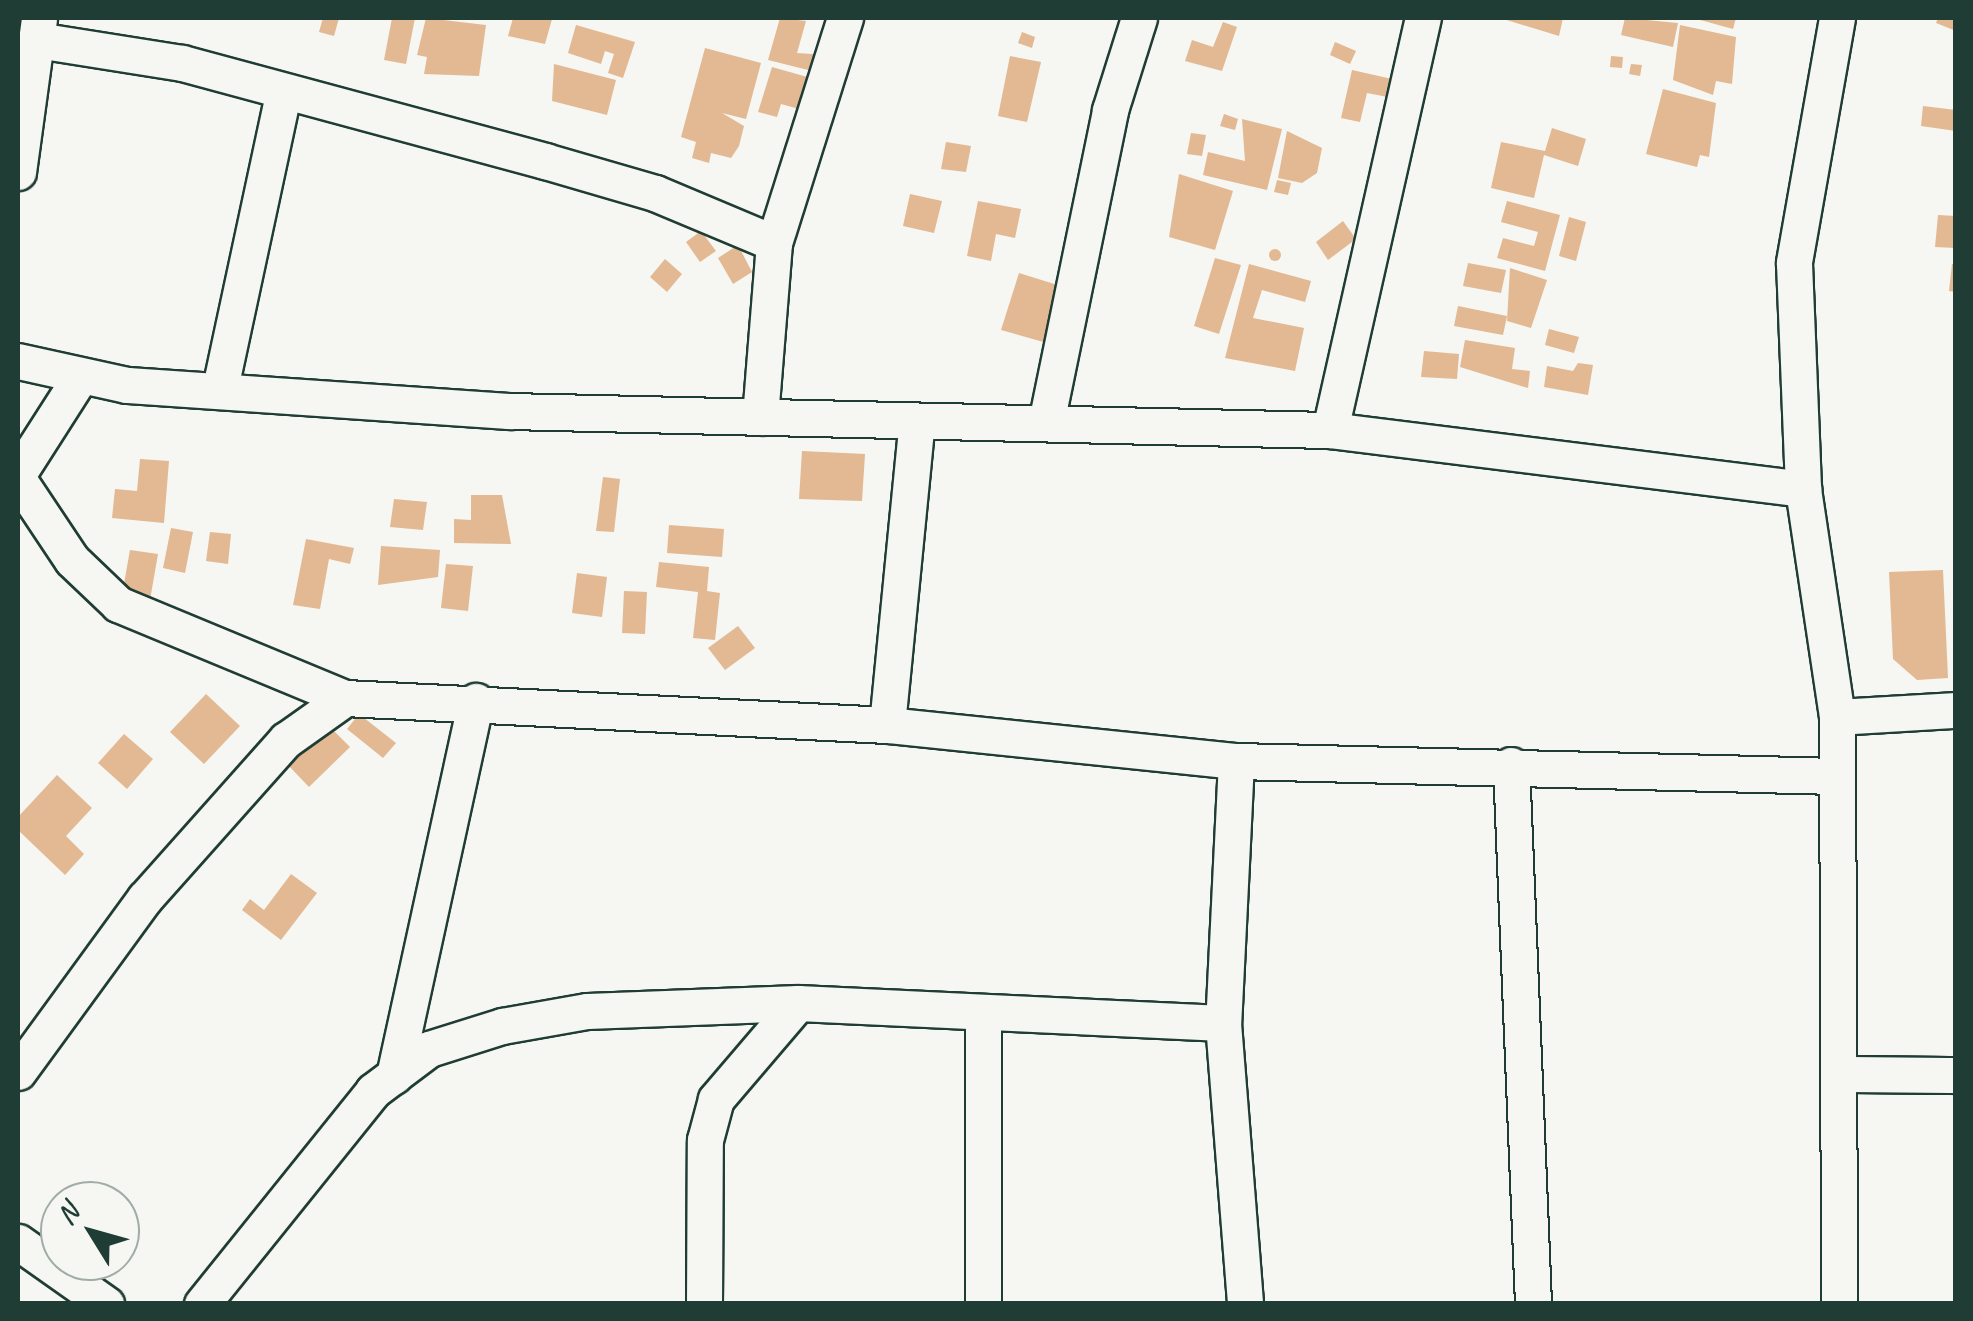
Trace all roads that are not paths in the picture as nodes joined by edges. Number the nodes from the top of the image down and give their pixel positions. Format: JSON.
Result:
{"nodes":[{"id":1,"x":845,"y":18,"type":"edge"},
{"id":2,"x":1139,"y":18,"type":"edge"},
{"id":3,"x":1423,"y":18,"type":"edge"},
{"id":4,"x":1837,"y":18,"type":"edge"},
{"id":5,"x":32,"y":24,"type":"edge"},
{"id":6,"x":282,"y":93,"type":"junction"},
{"id":7,"x":18,"y":172,"type":"edge"},
{"id":8,"x":774,"y":243,"type":"junction"},
{"id":9,"x":18,"y":361,"type":"edge"},
{"id":10,"x":80,"y":376,"type":"junction"},
{"id":11,"x":220,"y":388,"type":"junction"},
{"id":12,"x":760,"y":417,"type":"junction"},
{"id":13,"x":1048,"y":418,"type":"junction"},
{"id":14,"x":917,"y":421,"type":"junction"},
{"id":15,"x":1330,"y":430,"type":"junction"},
{"id":16,"x":18,"y":476,"type":"edge"},
{"id":17,"x":1803,"y":489,"type":"junction"},
{"id":18,"x":345,"y":698,"type":"junction"},
{"id":19,"x":476,"y":701,"type":"junction"},
{"id":20,"x":1956,"y":710,"type":"edge"},
{"id":21,"x":1836,"y":717,"type":"junction"},
{"id":22,"x":887,"y":724,"type":"junction"},
{"id":23,"x":1236,"y":761,"type":"junction"},
{"id":24,"x":1511,"y":765,"type":"junction"},
{"id":25,"x":1836,"y":776,"type":"junction"},
{"id":26,"x":798,"y":1003,"type":"junction"},
{"id":27,"x":983,"y":1015,"type":"junction"},
{"id":28,"x":1223,"y":1023,"type":"junction"},
{"id":29,"x":18,"y":1072,"type":"edge"},
{"id":30,"x":1842,"y":1074,"type":"junction"},
{"id":31,"x":394,"y":1076,"type":"junction"},
{"id":32,"x":1956,"y":1076,"type":"edge"},
{"id":33,"x":18,"y":1242,"type":"edge"},
{"id":34,"x":106,"y":1304,"type":"edge"},
{"id":35,"x":202,"y":1304,"type":"edge"},
{"id":36,"x":704,"y":1304,"type":"edge"},
{"id":37,"x":983,"y":1304,"type":"edge"},
{"id":38,"x":1244,"y":1304,"type":"edge"},
{"id":39,"x":1533,"y":1304,"type":"edge"},
{"id":40,"x":1839,"y":1304,"type":"edge"}],
"edges":[{"from":1,"to":8,"type":"street"},
{"from":2,"to":13,"type":"street"},
{"from":3,"to":15,"type":"street"},
{"from":4,"to":17,"type":"street"},
{"from":5,"to":6,"type":"street"},
{"from":5,"to":7,"type":"street"},
{"from":6,"to":8,"type":"street"},
{"from":6,"to":11,"type":"street"},
{"from":8,"to":12,"type":"street"},
{"from":9,"to":10,"type":"street"},
{"from":10,"to":11,"type":"street"},
{"from":10,"to":16,"type":"street"},
{"from":11,"to":12,"type":"street"},
{"from":12,"to":14,"type":"street"},
{"from":13,"to":14,"type":"street"},
{"from":13,"to":15,"type":"street"},
{"from":14,"to":22,"type":"street"},
{"from":15,"to":17,"type":"street"},
{"from":16,"to":18,"type":"street"},
{"from":17,"to":21,"type":"street"},
{"from":18,"to":19,"type":"street"},
{"from":18,"to":29,"type":"street"},
{"from":19,"to":22,"type":"street"},
{"from":19,"to":31,"type":"street"},
{"from":20,"to":21,"type":"street"},
{"from":21,"to":25,"type":"street"},
{"from":22,"to":23,"type":"street"},
{"from":23,"to":24,"type":"street"},
{"from":23,"to":28,"type":"street"},
{"from":24,"to":25,"type":"street"},
{"from":24,"to":39,"type":"street"},
{"from":25,"to":30,"type":"street"},
{"from":26,"to":27,"type":"street"},
{"from":26,"to":31,"type":"street"},
{"from":26,"to":36,"type":"street"},
{"from":27,"to":28,"type":"street"},
{"from":27,"to":37,"type":"street"},
{"from":28,"to":38,"type":"street"},
{"from":30,"to":32,"type":"street"},
{"from":30,"to":40,"type":"street"},
{"from":31,"to":35,"type":"street"},
{"from":33,"to":34,"type":"street"}]}
